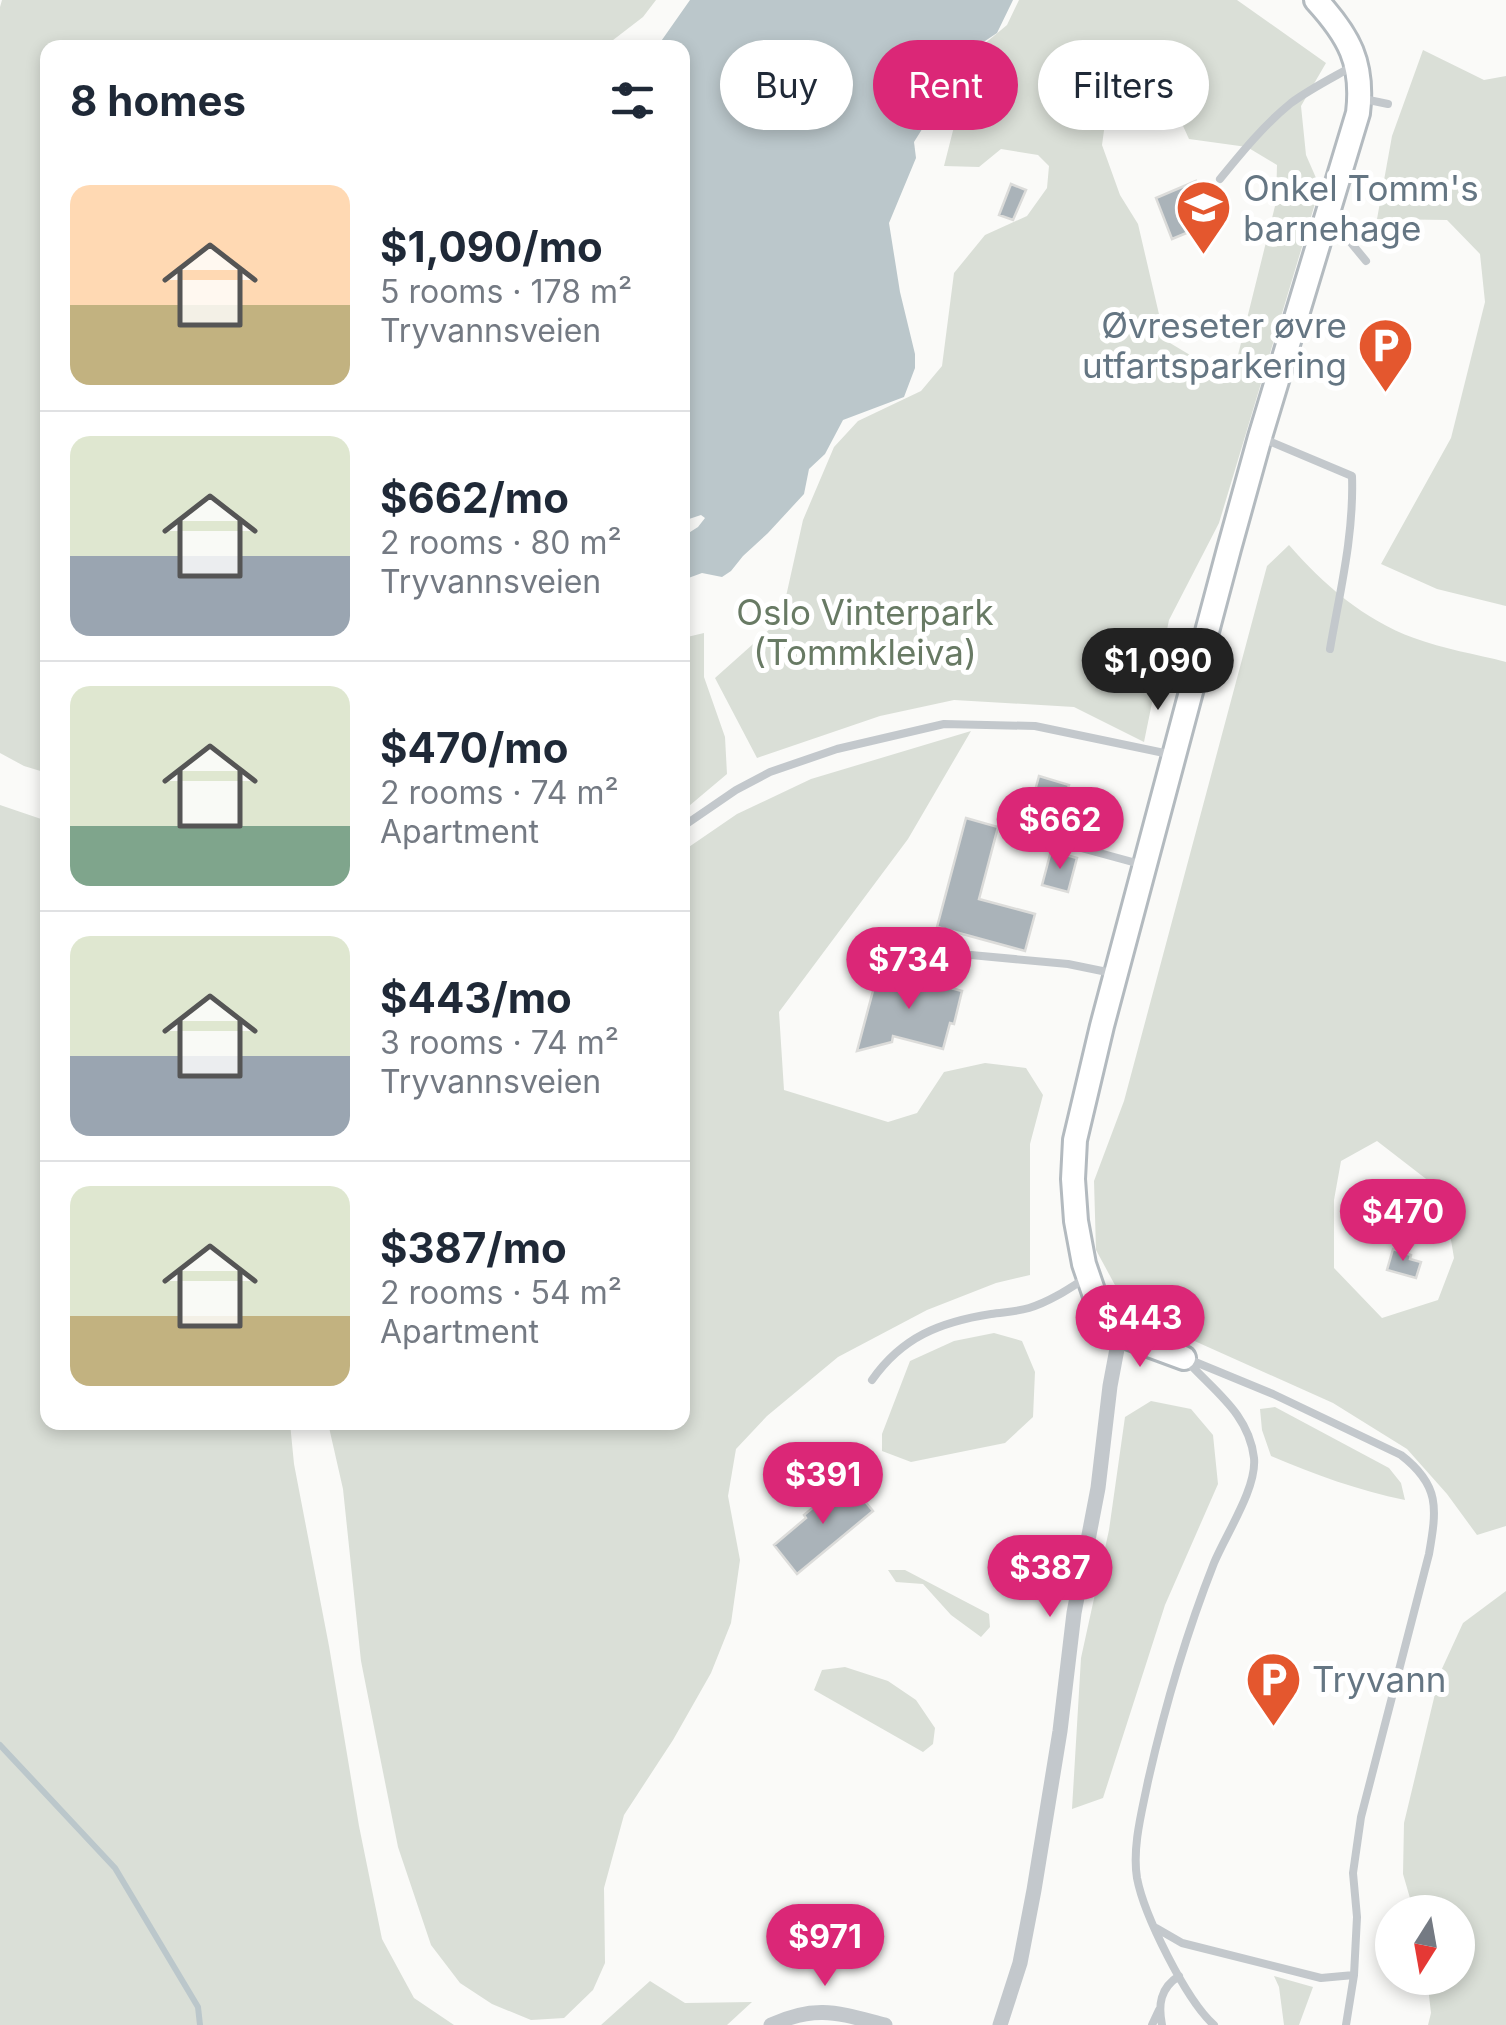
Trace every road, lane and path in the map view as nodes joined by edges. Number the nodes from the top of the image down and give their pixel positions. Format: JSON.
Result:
{"nodes":[{"id":1,"x":1316,"y":0,"type":"edge"},
{"id":2,"x":1357,"y":64,"type":"junction"},
{"id":3,"x":1360,"y":98,"type":"junction"},
{"id":4,"x":1388,"y":104,"type":"dead end"},
{"id":5,"x":1220,"y":179,"type":"dead end"},
{"id":6,"x":1328,"y":211,"type":"junction"},
{"id":7,"x":1366,"y":261,"type":"dead end"},
{"id":8,"x":1260,"y":437,"type":"junction"},
{"id":9,"x":1330,"y":649,"type":"dead end"},
{"id":10,"x":1174,"y":755,"type":"junction"},
{"id":11,"x":690,"y":822,"type":"edge"},
{"id":12,"x":1037,"y":836,"type":"dead end"},
{"id":13,"x":1145,"y":865,"type":"junction"},
{"id":14,"x":971,"y":955,"type":"dead end"},
{"id":15,"x":1116,"y":974,"type":"junction"},
{"id":16,"x":1088,"y":1276,"type":"junction"},
{"id":17,"x":1120,"y":1333,"type":"junction"},
{"id":18,"x":1184,"y":1358,"type":"junction"},
{"id":19,"x":872,"y":1380,"type":"dead end"},
{"id":20,"x":1156,"y":1928,"type":"junction"},
{"id":21,"x":1354,"y":1975,"type":"junction"},
{"id":22,"x":1179,"y":1976,"type":"junction"},
{"id":23,"x":1159,"y":2010,"type":"junction"},
{"id":24,"x":771,"y":2025,"type":"edge"},
{"id":25,"x":885,"y":2025,"type":"edge"},
{"id":26,"x":1000,"y":2025,"type":"edge"},
{"id":27,"x":1152,"y":2025,"type":"edge"},
{"id":28,"x":1162,"y":2025,"type":"edge"},
{"id":29,"x":1214,"y":2025,"type":"edge"},
{"id":30,"x":1346,"y":2025,"type":"edge"}],
"edges":[{"from":1,"to":2,"type":"street"},
{"from":2,"to":3,"type":"street"},
{"from":2,"to":5,"type":"lane"},
{"from":3,"to":4,"type":"lane"},
{"from":3,"to":6,"type":"street"},
{"from":6,"to":7,"type":"lane"},
{"from":6,"to":8,"type":"street"},
{"from":8,"to":9,"type":"lane"},
{"from":8,"to":10,"type":"street"},
{"from":10,"to":11,"type":"lane"},
{"from":10,"to":13,"type":"street"},
{"from":12,"to":13,"type":"lane"},
{"from":13,"to":15,"type":"street"},
{"from":14,"to":15,"type":"lane"},
{"from":15,"to":16,"type":"street"},
{"from":16,"to":17,"type":"street"},
{"from":16,"to":19,"type":"lane"},
{"from":17,"to":18,"type":"street"},
{"from":17,"to":26,"type":"street"},
{"from":18,"to":20,"type":"lane"},
{"from":18,"to":21,"type":"lane"},
{"from":20,"to":21,"type":"lane"},
{"from":20,"to":22,"type":"lane"},
{"from":21,"to":30,"type":"lane"},
{"from":22,"to":23,"type":"lane"},
{"from":22,"to":29,"type":"lane"},
{"from":23,"to":27,"type":"lane"},
{"from":23,"to":28,"type":"lane"},
{"from":24,"to":25,"type":"street"}]}
